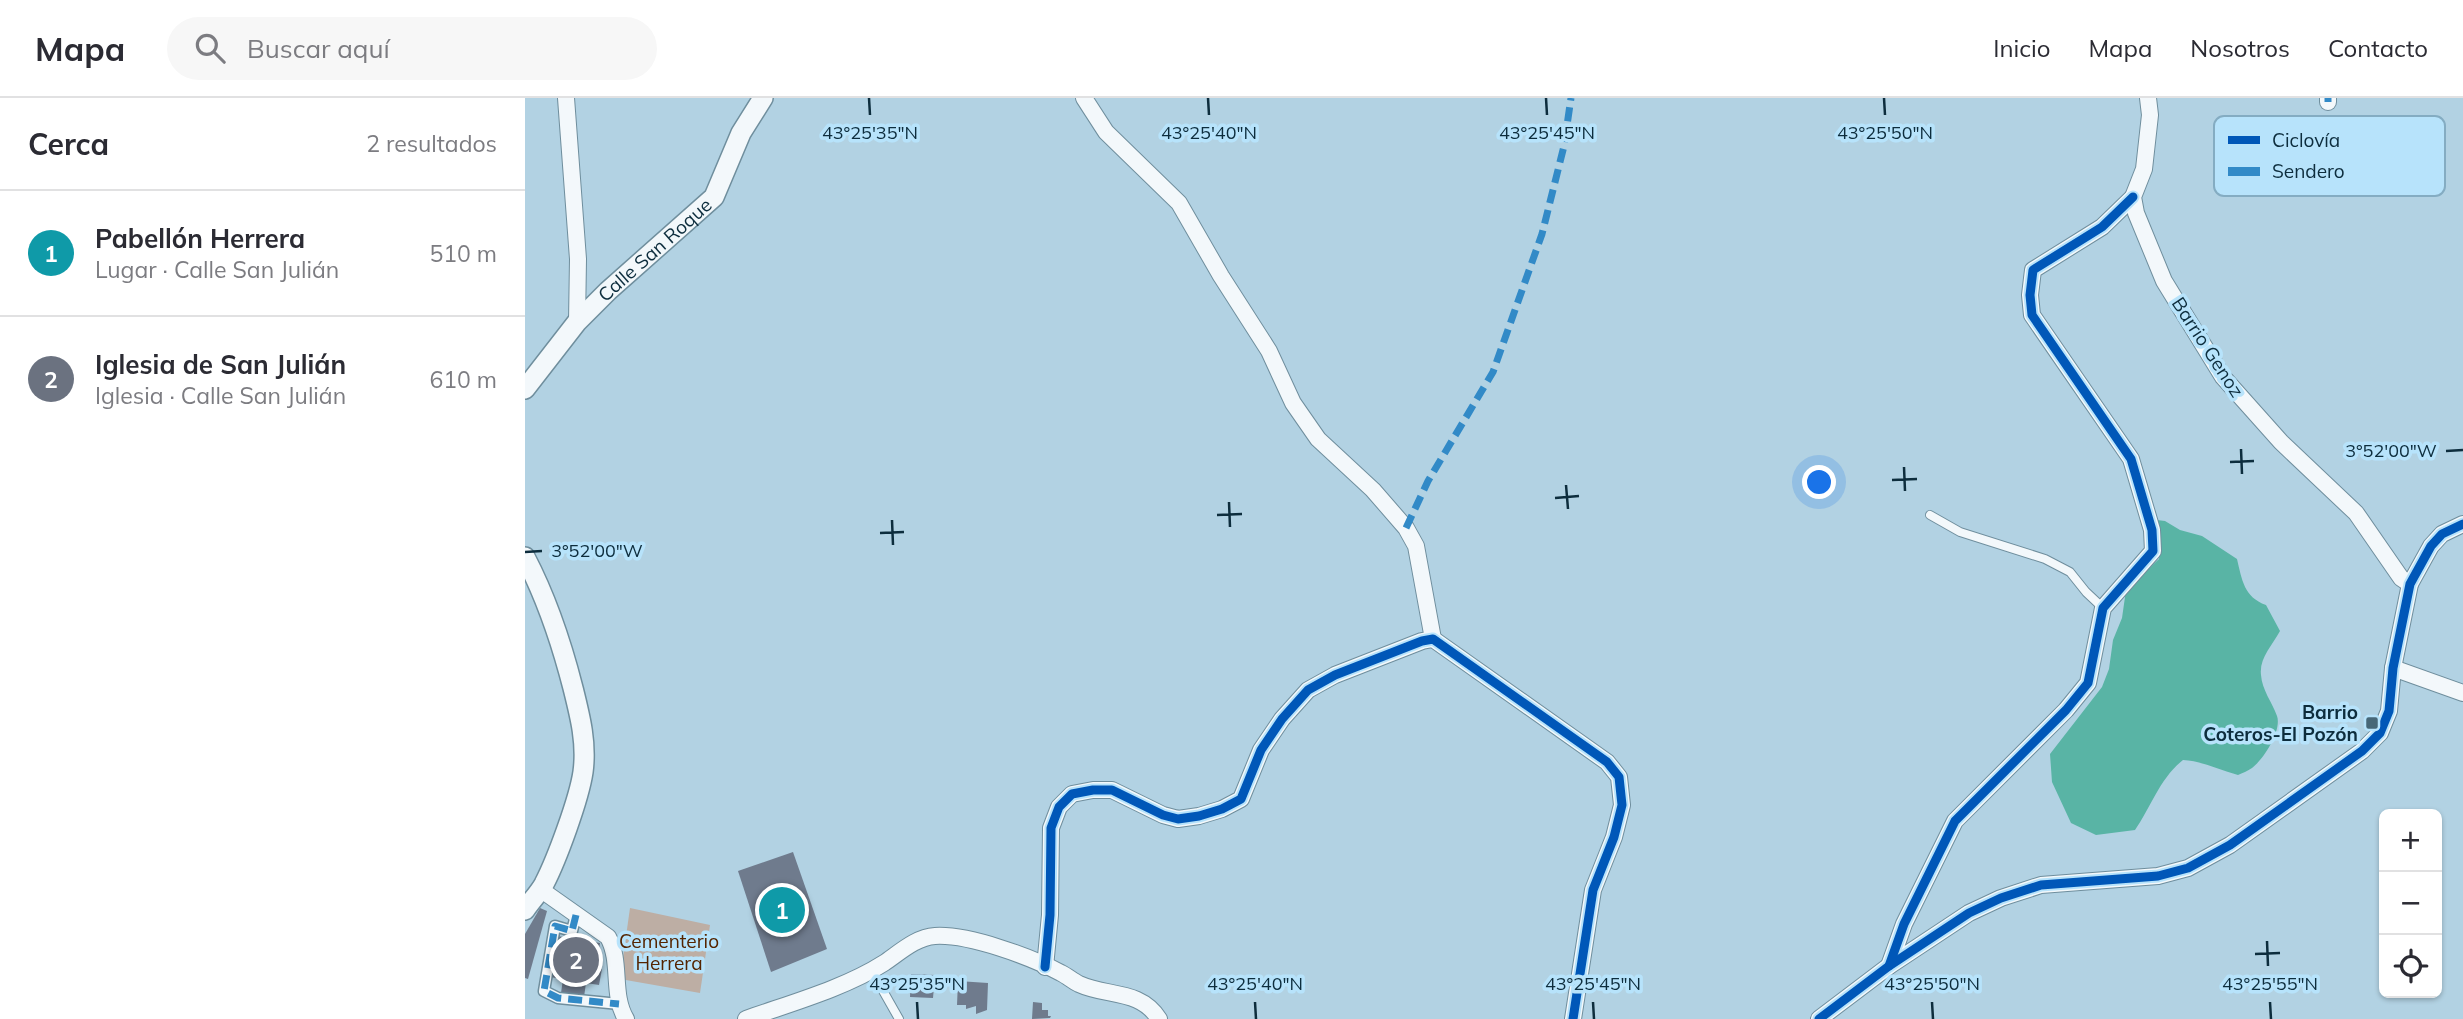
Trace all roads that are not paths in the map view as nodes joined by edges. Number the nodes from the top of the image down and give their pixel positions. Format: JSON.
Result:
{"nodes":[{"id":1,"x":566,"y":98,"type":"edge"},
{"id":2,"x":763,"y":98,"type":"edge"},
{"id":3,"x":1084,"y":98,"type":"edge"},
{"id":4,"x":2148,"y":98,"type":"edge"},
{"id":5,"x":2133,"y":197,"type":"junction"},
{"id":6,"x":577,"y":322,"type":"junction"},
{"id":7,"x":525,"y":389,"type":"edge"},
{"id":8,"x":1930,"y":515,"type":"dead end"},
{"id":9,"x":2463,"y":524,"type":"edge"},
{"id":10,"x":525,"y":557,"type":"edge"},
{"id":11,"x":2410,"y":584,"type":"junction"},
{"id":12,"x":2103,"y":608,"type":"junction"},
{"id":13,"x":1433,"y":639,"type":"junction"},
{"id":14,"x":2393,"y":668,"type":"junction"},
{"id":15,"x":2463,"y":693,"type":"edge"},
{"id":16,"x":531,"y":897,"type":"edge"},
{"id":17,"x":576,"y":915,"type":"junction"},
{"id":18,"x":1889,"y":966,"type":"junction"},
{"id":19,"x":1045,"y":967,"type":"junction"},
{"id":20,"x":869,"y":973,"type":"junction"},
{"id":21,"x":623,"y":1012,"type":"edge"},
{"id":22,"x":747,"y":1019,"type":"edge"},
{"id":23,"x":899,"y":1019,"type":"edge"},
{"id":24,"x":1159,"y":1019,"type":"edge"},
{"id":25,"x":1573,"y":1019,"type":"edge"},
{"id":26,"x":1819,"y":1019,"type":"edge"}],
"edges":[{"from":1,"to":6,"type":"street"},
{"from":2,"to":6,"type":"street","name":"Calle San Roque"},
{"from":3,"to":13,"type":"street"},
{"from":4,"to":5,"type":"street"},
{"from":5,"to":11,"type":"street","name":"Barrio Genoz"},
{"from":5,"to":12,"type":"street"},
{"from":6,"to":7,"type":"street","name":"Calle San Roque"},
{"from":8,"to":12,"type":"lane"},
{"from":9,"to":11,"type":"street"},
{"from":10,"to":16,"type":"street"},
{"from":11,"to":14,"type":"street"},
{"from":12,"to":18,"type":"street"},
{"from":13,"to":19,"type":"street"},
{"from":13,"to":25,"type":"street"},
{"from":14,"to":15,"type":"street"},
{"from":14,"to":18,"type":"street"},
{"from":16,"to":17,"type":"street"},
{"from":17,"to":21,"type":"street"},
{"from":17,"to":21,"type":"street"},
{"from":18,"to":26,"type":"street"},
{"from":19,"to":20,"type":"street"},
{"from":19,"to":24,"type":"street"},
{"from":20,"to":22,"type":"street"},
{"from":20,"to":23,"type":"lane"}]}
